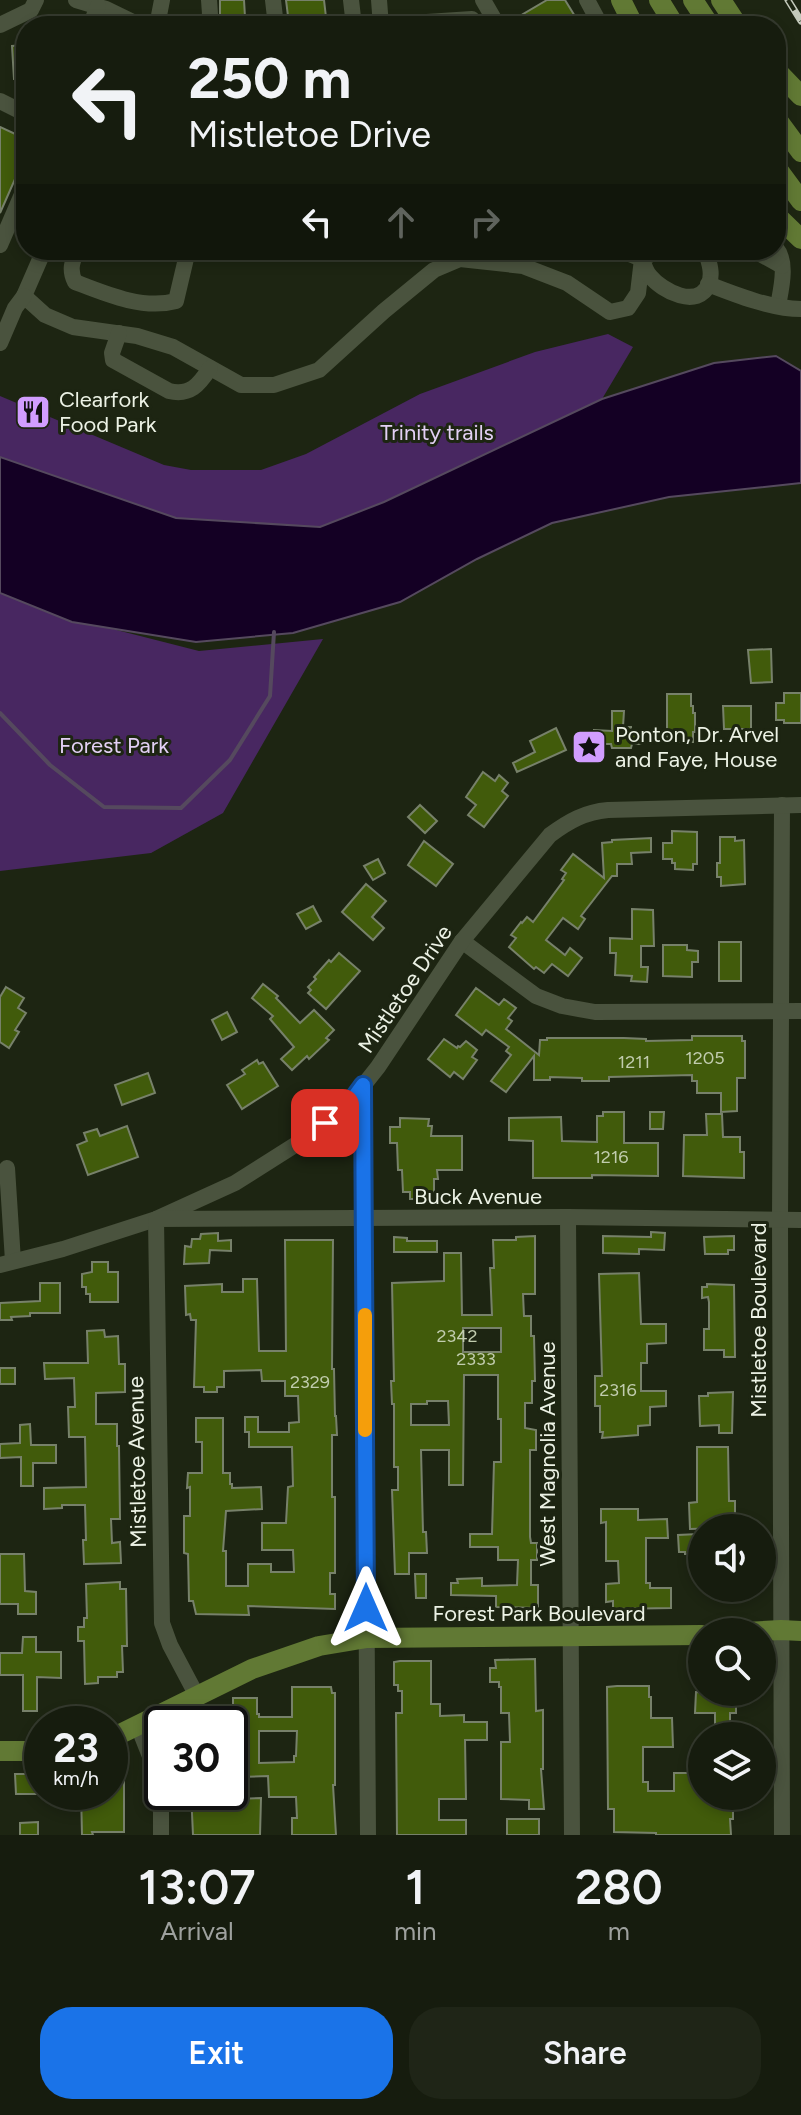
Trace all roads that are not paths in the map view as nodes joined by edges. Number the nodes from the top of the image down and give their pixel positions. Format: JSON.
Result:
{"nodes":[{"id":1,"x":36,"y":0,"type":"edge"},
{"id":2,"x":78,"y":0,"type":"edge"},
{"id":3,"x":103,"y":5,"type":"edge"},
{"id":4,"x":19,"y":16,"type":"edge"},
{"id":5,"x":786,"y":132,"type":"edge"},
{"id":6,"x":801,"y":152,"type":"edge"},
{"id":7,"x":786,"y":181,"type":"edge"},
{"id":8,"x":801,"y":201,"type":"edge"},
{"id":9,"x":16,"y":208,"type":"edge"},
{"id":10,"x":786,"y":225,"type":"edge"},
{"id":11,"x":801,"y":239,"type":"edge"},
{"id":12,"x":0,"y":245,"type":"edge"},
{"id":13,"x":42,"y":260,"type":"edge"},
{"id":14,"x":74,"y":260,"type":"edge"},
{"id":15,"x":186,"y":260,"type":"edge"},
{"id":16,"x":458,"y":260,"type":"edge"},
{"id":17,"x":469,"y":260,"type":"edge"},
{"id":18,"x":642,"y":260,"type":"edge"},
{"id":19,"x":642,"y":260,"type":"edge"},
{"id":20,"x":708,"y":260,"type":"edge"},
{"id":21,"x":771,"y":260,"type":"edge"},
{"id":22,"x":782,"y":260,"type":"edge"},
{"id":23,"x":782,"y":266,"type":"junction"},
{"id":24,"x":708,"y":284,"type":"junction"},
{"id":25,"x":24,"y":296,"type":"junction"},
{"id":26,"x":778,"y":306,"type":"junction"},
{"id":27,"x":801,"y":309,"type":"edge"},
{"id":28,"x":119,"y":333,"type":"junction"},
{"id":29,"x":0,"y":343,"type":"edge"},
{"id":30,"x":210,"y":368,"type":"junction"},
{"id":31,"x":782,"y":805,"type":"junction"},
{"id":32,"x":801,"y":805,"type":"edge"},
{"id":33,"x":462,"y":941,"type":"junction"},
{"id":34,"x":801,"y":1011,"type":"edge"},
{"id":35,"x":781,"y":1012,"type":"junction"},
{"id":36,"x":363,"y":1085,"type":"junction"},
{"id":37,"x":7,"y":1168,"type":"dead end"},
{"id":38,"x":568,"y":1217,"type":"junction"},
{"id":39,"x":364,"y":1218,"type":"junction"},
{"id":40,"x":156,"y":1219,"type":"junction"},
{"id":41,"x":780,"y":1220,"type":"junction"},
{"id":42,"x":801,"y":1220,"type":"edge"},
{"id":43,"x":6,"y":1263,"type":"edge"},
{"id":44,"x":791,"y":1630,"type":"edge"},
{"id":45,"x":688,"y":1635,"type":"edge"},
{"id":46,"x":571,"y":1636,"type":"junction"},
{"id":47,"x":367,"y":1638,"type":"junction"},
{"id":48,"x":197,"y":1696,"type":"junction"},
{"id":49,"x":138,"y":1726,"type":"junction"},
{"id":50,"x":128,"y":1731,"type":"edge"},
{"id":51,"x":0,"y":1751,"type":"edge"},
{"id":52,"x":24,"y":1751,"type":"edge"},
{"id":53,"x":161,"y":1835,"type":"edge"},
{"id":54,"x":368,"y":1835,"type":"edge"},
{"id":55,"x":572,"y":1835,"type":"edge"},
{"id":56,"x":782,"y":1835,"type":"edge"}],
"edges":[{"from":1,"to":4,"type":"street"},
{"from":2,"to":3,"type":"street"},
{"from":5,"to":6,"type":"main road"},
{"from":7,"to":8,"type":"main road"},
{"from":9,"to":12,"type":"street"},
{"from":10,"to":11,"type":"main road"},
{"from":13,"to":25,"type":"street"},
{"from":14,"to":15,"type":"street"},
{"from":16,"to":30,"type":"street"},
{"from":17,"to":19,"type":"street"},
{"from":18,"to":24,"type":"street"},
{"from":20,"to":24,"type":"street"},
{"from":21,"to":23,"type":"street"},
{"from":22,"to":23,"type":"street"},
{"from":23,"to":26,"type":"street"},
{"from":24,"to":26,"type":"street"},
{"from":25,"to":28,"type":"street"},
{"from":25,"to":29,"type":"street"},
{"from":26,"to":27,"type":"street"},
{"from":28,"to":30,"type":"street"},
{"from":28,"to":30,"type":"street"},
{"from":31,"to":32,"type":"street","name":"Mistletoe Drive"},
{"from":31,"to":33,"type":"street","name":"Mistletoe Drive"},
{"from":31,"to":35,"type":"street","name":"Mistletoe Boulevard"},
{"from":33,"to":35,"type":"street"},
{"from":33,"to":36,"type":"street","name":"Mistletoe Drive"},
{"from":34,"to":35,"type":"street"},
{"from":35,"to":41,"type":"street","name":"Mistletoe Boulevard"},
{"from":36,"to":39,"type":"street"},
{"from":36,"to":40,"type":"street","name":"Mistletoe Drive"},
{"from":37,"to":43,"type":"street"},
{"from":38,"to":39,"type":"street","name":"Buck Avenue"},
{"from":38,"to":41,"type":"street","name":"Buck Avenue"},
{"from":38,"to":46,"type":"street","name":"West Magnolia Avenue"},
{"from":39,"to":40,"type":"street","name":"Buck Avenue"},
{"from":39,"to":47,"type":"street"},
{"from":40,"to":43,"type":"street","name":"Mistletoe Drive"},
{"from":40,"to":48,"type":"street","name":"Mistletoe Avenue"},
{"from":41,"to":42,"type":"street","name":"Buck Avenue"},
{"from":41,"to":44,"type":"street","name":"Mistletoe Boulevard"},
{"from":44,"to":56,"type":"street","name":"Mistletoe Boulevard"},
{"from":45,"to":46,"type":"main road","name":"Forest Park Boulevard"},
{"from":46,"to":47,"type":"main road","name":"Forest Park Boulevard"},
{"from":46,"to":55,"type":"street","name":"West Magnolia Avenue"},
{"from":47,"to":48,"type":"main road","name":"Forest Park Boulevard"},
{"from":47,"to":54,"type":"street"},
{"from":48,"to":49,"type":"main road","name":"Forest Park Boulevard"},
{"from":49,"to":50,"type":"main road","name":"Forest Park Boulevard"},
{"from":49,"to":53,"type":"street"},
{"from":51,"to":52,"type":"main road"}]}
